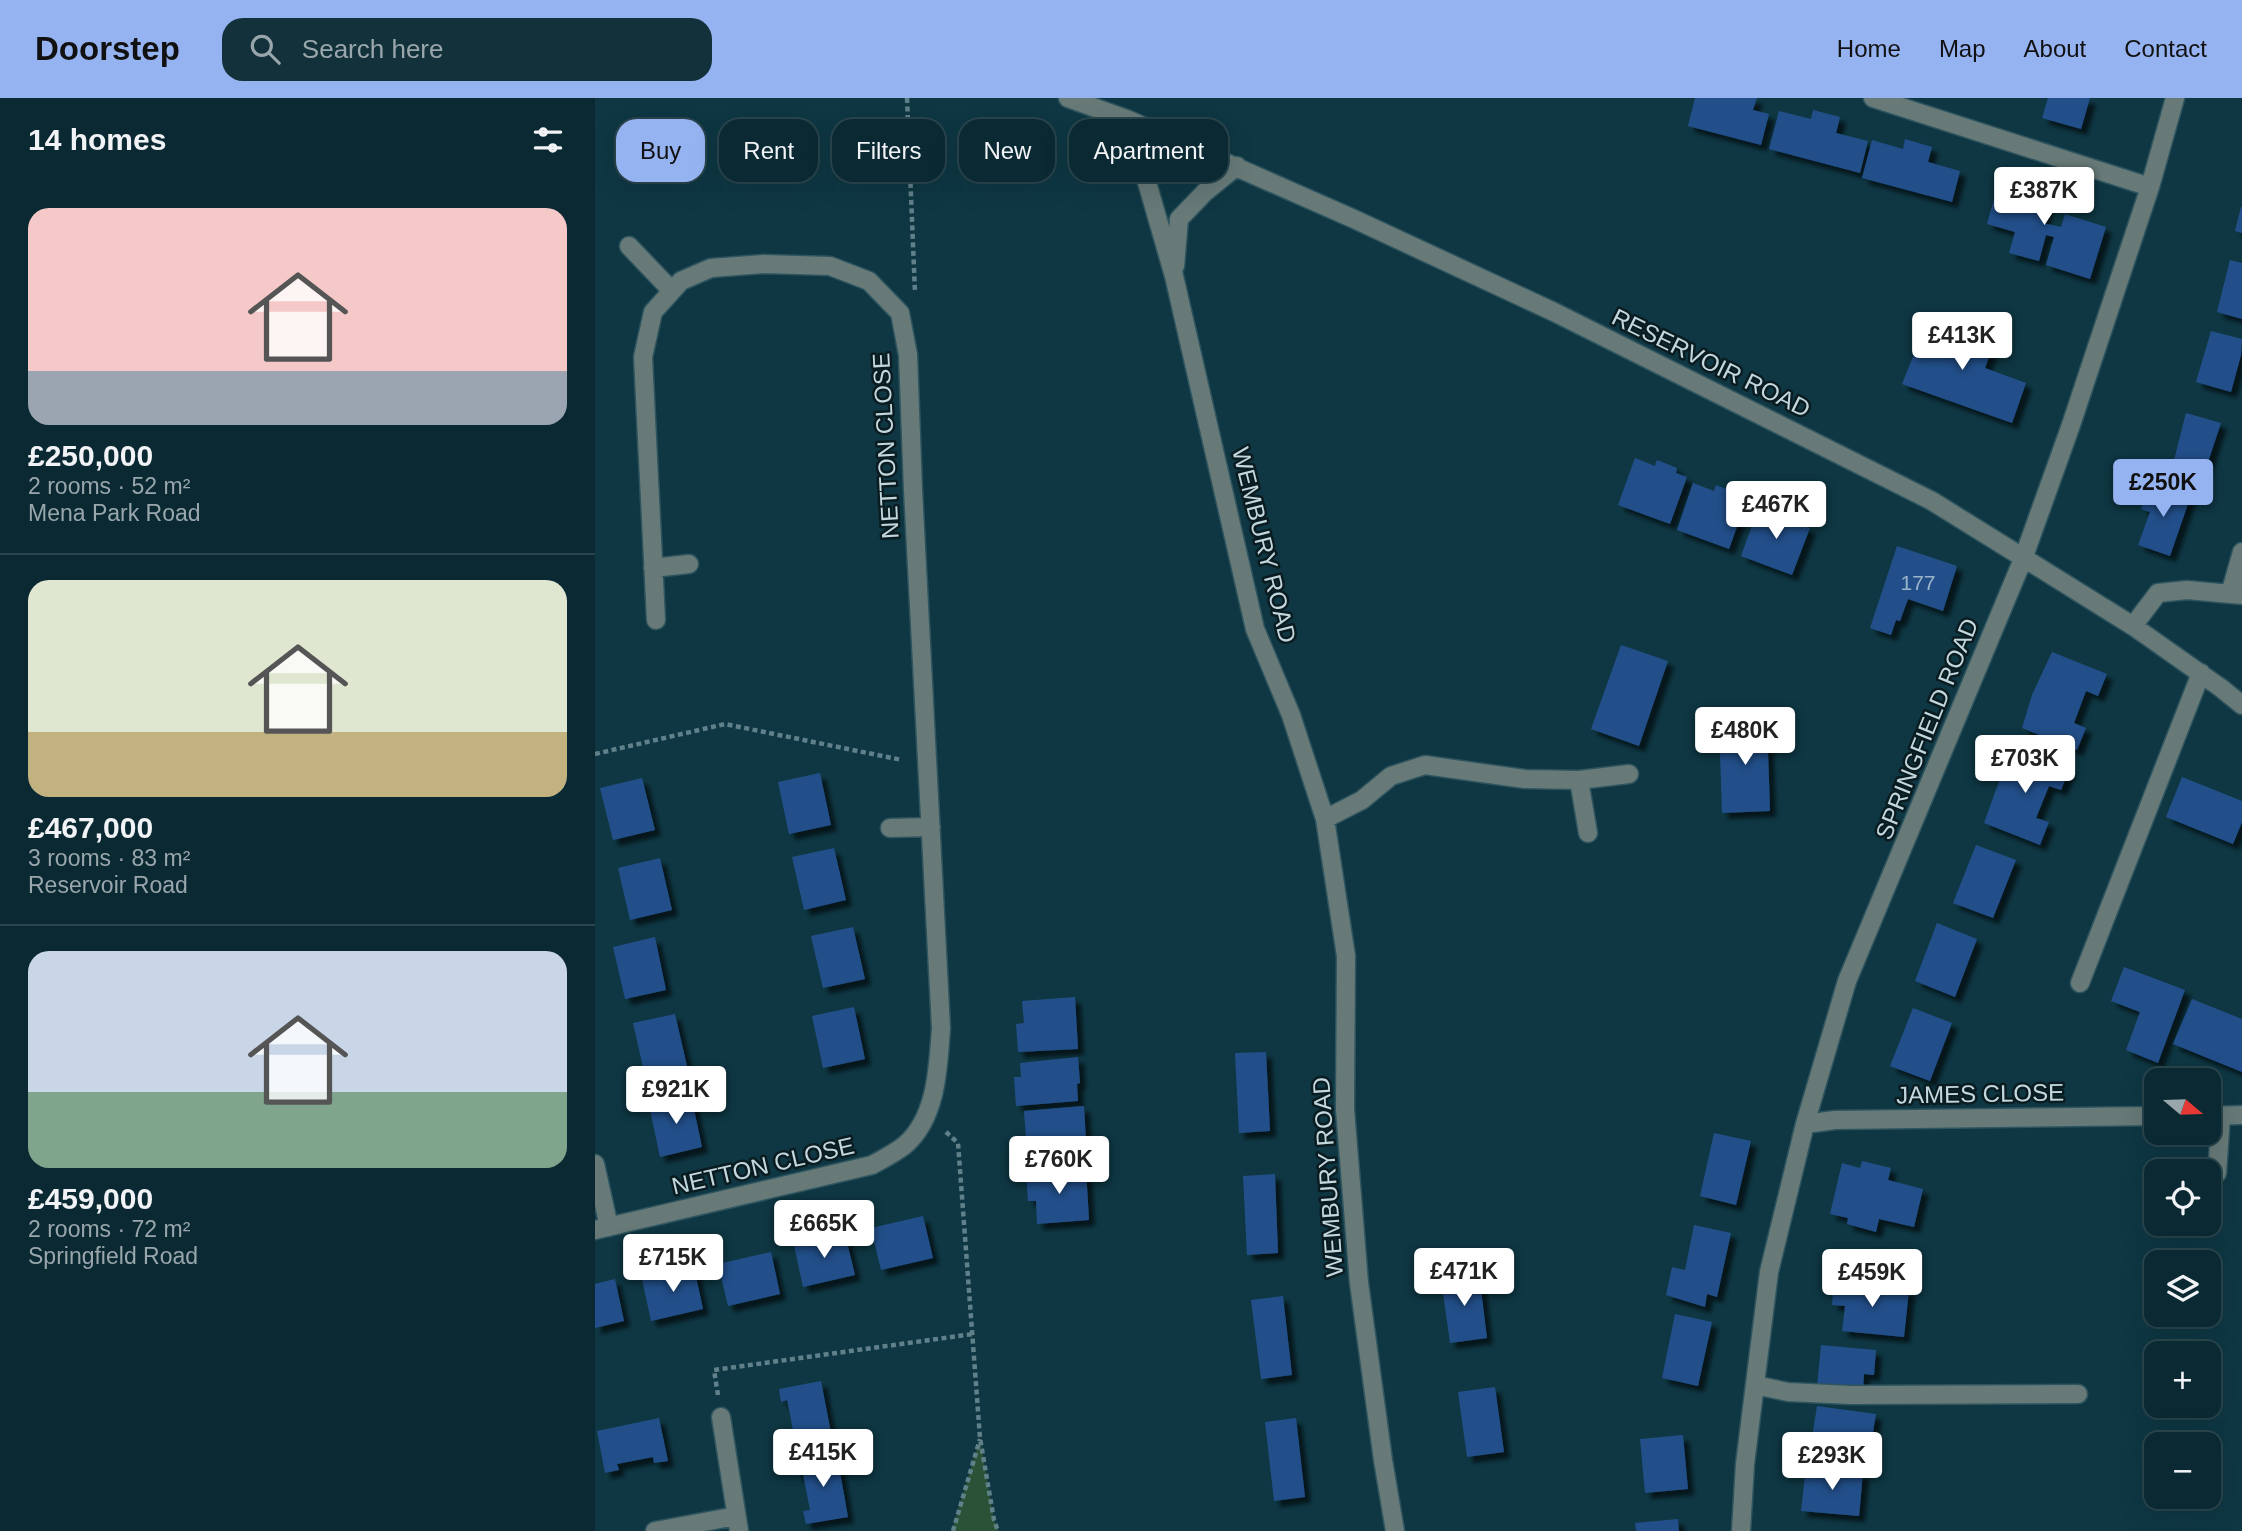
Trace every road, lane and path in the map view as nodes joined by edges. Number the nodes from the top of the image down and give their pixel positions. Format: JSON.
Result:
{"nodes":[{"id":1,"x":907,"y":98,"type":"edge"},
{"id":2,"x":1067,"y":98,"type":"edge"},
{"id":3,"x":1873,"y":98,"type":"edge"},
{"id":4,"x":2175,"y":98,"type":"edge"},
{"id":5,"x":1126,"y":119,"type":"edge"},
{"id":6,"x":1228,"y":162,"type":"edge"},
{"id":7,"x":1237,"y":166,"type":"junction"},
{"id":8,"x":1147,"y":182,"type":"edge"},
{"id":9,"x":2150,"y":187,"type":"junction"},
{"id":10,"x":629,"y":246,"type":"dead end"},
{"id":11,"x":1174,"y":276,"type":"junction"},
{"id":12,"x":672,"y":291,"type":"junction"},
{"id":13,"x":900,"y":313,"type":"junction"},
{"id":14,"x":2242,"y":551,"type":"edge"},
{"id":15,"x":2023,"y":559,"type":"junction"},
{"id":16,"x":689,"y":564,"type":"dead end"},
{"id":17,"x":653,"y":568,"type":"junction"},
{"id":18,"x":2236,"y":594,"type":"edge"},
{"id":19,"x":656,"y":620,"type":"dead end"},
{"id":20,"x":2133,"y":626,"type":"junction"},
{"id":21,"x":2200,"y":673,"type":"junction"},
{"id":22,"x":2242,"y":705,"type":"edge"},
{"id":23,"x":595,"y":754,"type":"edge"},
{"id":24,"x":927,"y":765,"type":"junction"},
{"id":25,"x":1629,"y":774,"type":"dead end"},
{"id":26,"x":1579,"y":780,"type":"junction"},
{"id":27,"x":1325,"y":819,"type":"junction"},
{"id":28,"x":931,"y":827,"type":"junction"},
{"id":29,"x":890,"y":828,"type":"dead end"},
{"id":30,"x":1588,"y":833,"type":"dead end"},
{"id":31,"x":2080,"y":983,"type":"dead end"},
{"id":32,"x":2242,"y":1115,"type":"edge"},
{"id":33,"x":926,"y":1116,"type":"junction"},
{"id":34,"x":2144,"y":1116,"type":"edge"},
{"id":35,"x":2221,"y":1116,"type":"edge"},
{"id":36,"x":1805,"y":1124,"type":"junction"},
{"id":37,"x":595,"y":1164,"type":"edge"},
{"id":38,"x":602,"y":1228,"type":"edge"},
{"id":39,"x":972,"y":1334,"type":"junction"},
{"id":40,"x":1755,"y":1385,"type":"junction"},
{"id":41,"x":2078,"y":1394,"type":"dead end"},
{"id":42,"x":721,"y":1417,"type":"joint"},
{"id":43,"x":980,"y":1438,"type":"junction"},
{"id":44,"x":737,"y":1523,"type":"edge"},
{"id":45,"x":655,"y":1531,"type":"edge"},
{"id":46,"x":953,"y":1531,"type":"edge"},
{"id":47,"x":998,"y":1531,"type":"edge"},
{"id":48,"x":1395,"y":1531,"type":"edge"},
{"id":49,"x":1741,"y":1531,"type":"edge"}],
"edges":[{"from":1,"to":13,"type":"path"},
{"from":2,"to":5,"type":"street"},
{"from":3,"to":9,"type":"street"},
{"from":4,"to":9,"type":"street","name":"SPRINGFIELD ROAD"},
{"from":6,"to":7,"type":"street","name":"RESERVOIR ROAD"},
{"from":7,"to":11,"type":"street","name":"WEMBURY ROAD"},
{"from":7,"to":15,"type":"street","name":"RESERVOIR ROAD"},
{"from":8,"to":11,"type":"street","name":"WEMBURY ROAD"},
{"from":9,"to":15,"type":"street","name":"SPRINGFIELD ROAD"},
{"from":10,"to":12,"type":"street"},
{"from":11,"to":27,"type":"street","name":"WEMBURY ROAD"},
{"from":12,"to":13,"type":"street"},
{"from":12,"to":17,"type":"street"},
{"from":13,"to":24,"type":"street","name":"NETTON CLOSE"},
{"from":14,"to":18,"type":"street"},
{"from":15,"to":20,"type":"street","name":"RESERVOIR ROAD"},
{"from":15,"to":36,"type":"street","name":"SPRINGFIELD ROAD"},
{"from":16,"to":17,"type":"street"},
{"from":17,"to":19,"type":"street"},
{"from":18,"to":20,"type":"street"},
{"from":20,"to":21,"type":"street","name":"RESERVOIR ROAD"},
{"from":21,"to":22,"type":"street","name":"RESERVOIR ROAD"},
{"from":21,"to":31,"type":"street"},
{"from":23,"to":24,"type":"path"},
{"from":24,"to":28,"type":"street","name":"NETTON CLOSE"},
{"from":25,"to":26,"type":"street"},
{"from":26,"to":27,"type":"street"},
{"from":26,"to":30,"type":"street"},
{"from":27,"to":48,"type":"street","name":"WEMBURY ROAD"},
{"from":28,"to":29,"type":"street"},
{"from":28,"to":33,"type":"street","name":"NETTON CLOSE"},
{"from":32,"to":35,"type":"street"},
{"from":33,"to":38,"type":"street","name":"NETTON CLOSE"},
{"from":33,"to":39,"type":"path"},
{"from":34,"to":36,"type":"street","name":"JAMES CLOSE"},
{"from":36,"to":40,"type":"street","name":"SPRINGFIELD ROAD"},
{"from":37,"to":38,"type":"street"},
{"from":39,"to":42,"type":"path"},
{"from":39,"to":43,"type":"path"},
{"from":40,"to":41,"type":"street"},
{"from":40,"to":49,"type":"street"},
{"from":42,"to":44,"type":"street"},
{"from":43,"to":46,"type":"path"},
{"from":43,"to":47,"type":"path"},
{"from":44,"to":45,"type":"street"}]}
